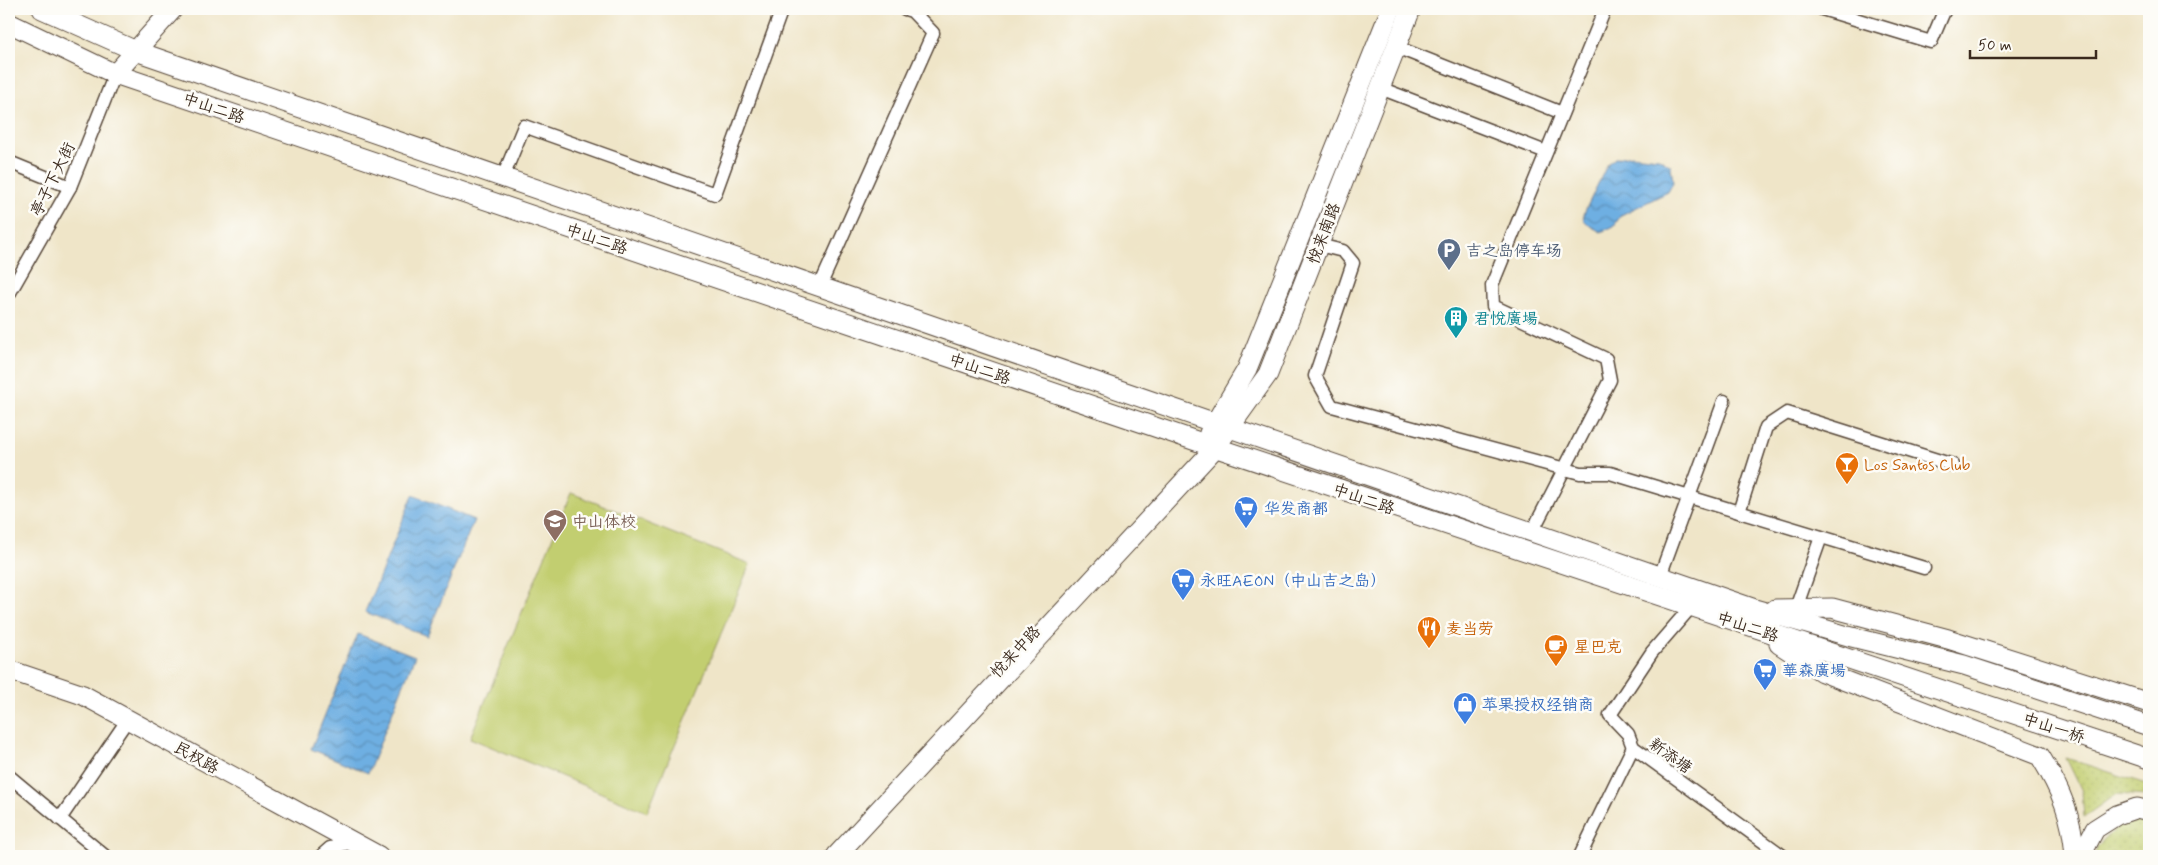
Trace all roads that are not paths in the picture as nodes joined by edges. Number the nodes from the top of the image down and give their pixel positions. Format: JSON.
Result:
{"nodes":[{"id":1,"x":42,"y":9,"type":"edge"},
{"id":2,"x":173,"y":9,"type":"edge"},
{"id":3,"x":782,"y":9,"type":"edge"},
{"id":4,"x":905,"y":9,"type":"edge"},
{"id":5,"x":1391,"y":9,"type":"edge"},
{"id":6,"x":1411,"y":9,"type":"edge"},
{"id":7,"x":1605,"y":9,"type":"edge"},
{"id":8,"x":1822,"y":9,"type":"edge"},
{"id":9,"x":1945,"y":9,"type":"edge"},
{"id":10,"x":9,"y":23,"type":"edge"},
{"id":11,"x":1396,"y":47,"type":"junction"},
{"id":12,"x":136,"y":51,"type":"junction"},
{"id":13,"x":115,"y":74,"type":"junction"},
{"id":14,"x":1380,"y":88,"type":"junction"},
{"id":15,"x":1562,"y":113,"type":"junction"},
{"id":16,"x":1546,"y":152,"type":"junction"},
{"id":17,"x":9,"y":162,"type":"edge"},
{"id":18,"x":503,"y":178,"type":"junction"},
{"id":19,"x":70,"y":187,"type":"junction"},
{"id":20,"x":1319,"y":245,"type":"junction"},
{"id":21,"x":820,"y":286,"type":"junction"},
{"id":22,"x":9,"y":294,"type":"edge"},
{"id":23,"x":1724,"y":401,"type":"dead end"},
{"id":24,"x":1223,"y":425,"type":"junction"},
{"id":25,"x":1209,"y":445,"type":"junction"},
{"id":26,"x":1953,"y":465,"type":"dead end"},
{"id":27,"x":1565,"y":469,"type":"junction"},
{"id":28,"x":1689,"y":497,"type":"junction"},
{"id":29,"x":1739,"y":512,"type":"junction"},
{"id":30,"x":1532,"y":532,"type":"junction"},
{"id":31,"x":1821,"y":537,"type":"junction"},
{"id":32,"x":1924,"y":568,"type":"dead end"},
{"id":33,"x":1660,"y":576,"type":"junction"},
{"id":34,"x":1692,"y":607,"type":"junction"},
{"id":35,"x":1796,"y":608,"type":"junction"},
{"id":36,"x":1755,"y":609,"type":"junction"},
{"id":37,"x":1754,"y":628,"type":"junction"},
{"id":38,"x":1964,"y":665,"type":"joint"},
{"id":39,"x":9,"y":670,"type":"edge"},
{"id":40,"x":1959,"y":696,"type":"joint"},
{"id":41,"x":2149,"y":703,"type":"edge"},
{"id":42,"x":128,"y":719,"type":"junction"},
{"id":43,"x":2149,"y":726,"type":"edge"},
{"id":44,"x":1633,"y":747,"type":"junction"},
{"id":45,"x":2149,"y":759,"type":"edge"},
{"id":46,"x":9,"y":776,"type":"edge"},
{"id":47,"x":2149,"y":811,"type":"edge"},
{"id":48,"x":60,"y":819,"type":"junction"},
{"id":49,"x":353,"y":842,"type":"junction"},
{"id":50,"x":105,"y":856,"type":"edge"},
{"id":51,"x":322,"y":856,"type":"edge"},
{"id":52,"x":379,"y":856,"type":"edge"},
{"id":53,"x":826,"y":856,"type":"edge"},
{"id":54,"x":836,"y":856,"type":"edge"},
{"id":55,"x":1580,"y":856,"type":"edge"},
{"id":56,"x":1783,"y":856,"type":"edge"},
{"id":57,"x":2075,"y":856,"type":"edge"},
{"id":58,"x":2081,"y":856,"type":"edge"}],
"edges":[{"from":1,"to":12,"type":"main road","name":"中山二路"},
{"from":2,"to":12,"type":"main road"},
{"from":3,"to":18,"type":"street"},
{"from":4,"to":21,"type":"street"},
{"from":5,"to":24,"type":"main road","name":"悦来南路"},
{"from":6,"to":11,"type":"main road","name":"悦来南路"},
{"from":7,"to":15,"type":"street"},
{"from":8,"to":9,"type":"street"},
{"from":10,"to":13,"type":"main road","name":"中山二路"},
{"from":11,"to":14,"type":"main road","name":"悦来南路"},
{"from":11,"to":15,"type":"street"},
{"from":12,"to":13,"type":"main road"},
{"from":12,"to":18,"type":"main road","name":"中山二路"},
{"from":13,"to":19,"type":"street","name":"亭子下大街"},
{"from":13,"to":25,"type":"main road","name":"中山二路"},
{"from":14,"to":16,"type":"street"},
{"from":14,"to":20,"type":"main road","name":"悦来南路"},
{"from":15,"to":16,"type":"street"},
{"from":16,"to":27,"type":"street"},
{"from":17,"to":19,"type":"street"},
{"from":18,"to":21,"type":"main road","name":"中山二路"},
{"from":19,"to":22,"type":"street","name":"亭子下大街"},
{"from":20,"to":24,"type":"main road","name":"悦来南路"},
{"from":20,"to":27,"type":"street"},
{"from":21,"to":24,"type":"main road","name":"中山二路"},
{"from":23,"to":28,"type":"street"},
{"from":24,"to":25,"type":"main road","name":"悦来南路"},
{"from":24,"to":30,"type":"main road","name":"中山二路"},
{"from":25,"to":34,"type":"main road","name":"中山二路"},
{"from":25,"to":53,"type":"main road","name":"悦来中路"},
{"from":25,"to":54,"type":"main road","name":"悦来中路"},
{"from":26,"to":29,"type":"street"},
{"from":27,"to":28,"type":"street"},
{"from":27,"to":30,"type":"street"},
{"from":28,"to":29,"type":"street"},
{"from":28,"to":33,"type":"street"},
{"from":29,"to":31,"type":"street"},
{"from":30,"to":33,"type":"main road","name":"中山二路"},
{"from":31,"to":32,"type":"street"},
{"from":31,"to":35,"type":"street"},
{"from":33,"to":36,"type":"main road","name":"中山二路"},
{"from":34,"to":37,"type":"main road","name":"中山二路"},
{"from":34,"to":44,"type":"street","name":"新添塘"},
{"from":35,"to":36,"type":"main road"},
{"from":35,"to":41,"type":"main road"},
{"from":36,"to":38,"type":"main road","name":"中山二路"},
{"from":37,"to":40,"type":"main road","name":"中山二路"},
{"from":37,"to":57,"type":"main road"},
{"from":38,"to":43,"type":"main road","name":"中山一桥"},
{"from":39,"to":42,"type":"main road","name":"民权路"},
{"from":40,"to":45,"type":"main road","name":"中山一桥"},
{"from":42,"to":48,"type":"street"},
{"from":42,"to":49,"type":"main road","name":"民权路"},
{"from":44,"to":55,"type":"street"},
{"from":44,"to":56,"type":"street","name":"新添塘"},
{"from":46,"to":48,"type":"street"},
{"from":47,"to":58,"type":"main road"},
{"from":48,"to":50,"type":"street"},
{"from":49,"to":51,"type":"street"},
{"from":49,"to":52,"type":"main road","name":"民权路"}]}
